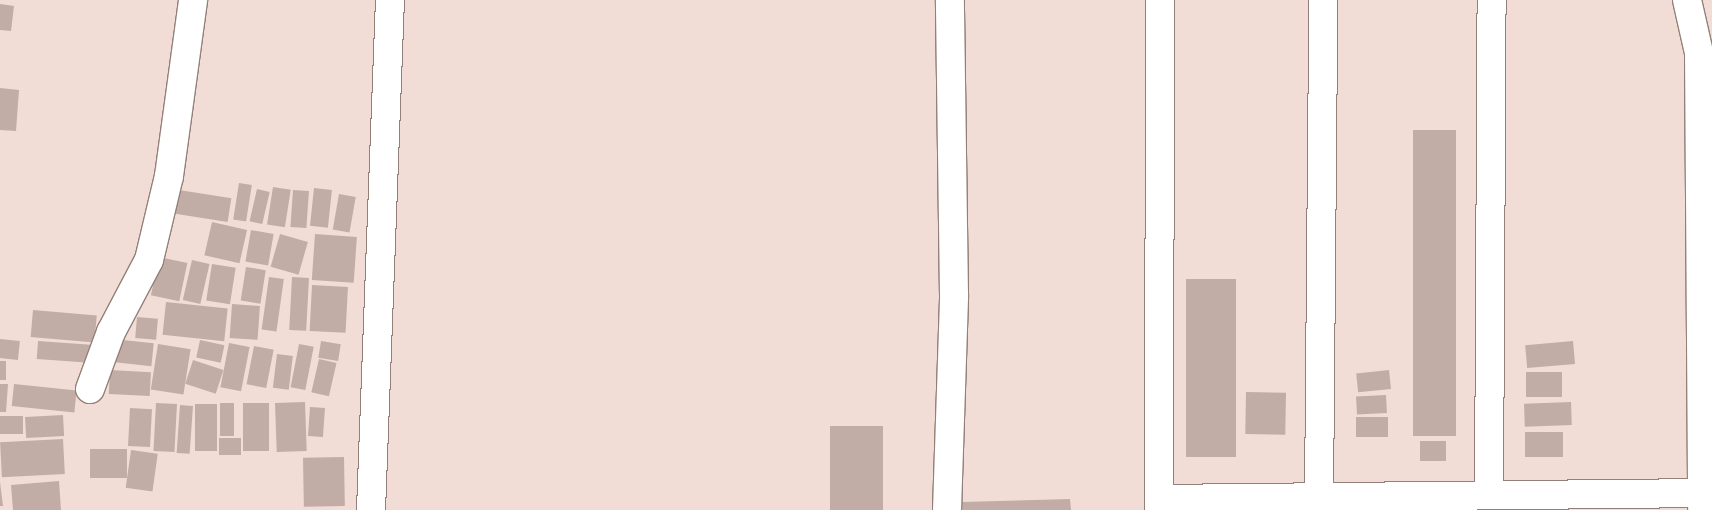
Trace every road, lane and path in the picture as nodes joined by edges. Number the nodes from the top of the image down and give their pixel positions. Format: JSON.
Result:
{"nodes":[{"id":1,"x":193,"y":0,"type":"edge"},
{"id":2,"x":390,"y":0,"type":"edge"},
{"id":3,"x":950,"y":0,"type":"edge"},
{"id":4,"x":1160,"y":0,"type":"edge"},
{"id":5,"x":1323,"y":0,"type":"edge"},
{"id":6,"x":1492,"y":0,"type":"edge"},
{"id":7,"x":1687,"y":0,"type":"edge"},
{"id":8,"x":90,"y":389,"type":"dead end"},
{"id":9,"x":1704,"y":489,"type":"edge"},
{"id":10,"x":1489,"y":495,"type":"junction"},
{"id":11,"x":1320,"y":497,"type":"junction"},
{"id":12,"x":1159,"y":504,"type":"edge"},
{"id":13,"x":371,"y":510,"type":"edge"},
{"id":14,"x":947,"y":510,"type":"edge"}],
"edges":[{"from":1,"to":8,"type":"street"},
{"from":2,"to":13,"type":"street"},
{"from":3,"to":14,"type":"street"},
{"from":4,"to":12,"type":"street"},
{"from":5,"to":11,"type":"street"},
{"from":6,"to":10,"type":"street"},
{"from":7,"to":9,"type":"street"},
{"from":9,"to":10,"type":"street"},
{"from":10,"to":11,"type":"street"},
{"from":11,"to":12,"type":"street"}]}
